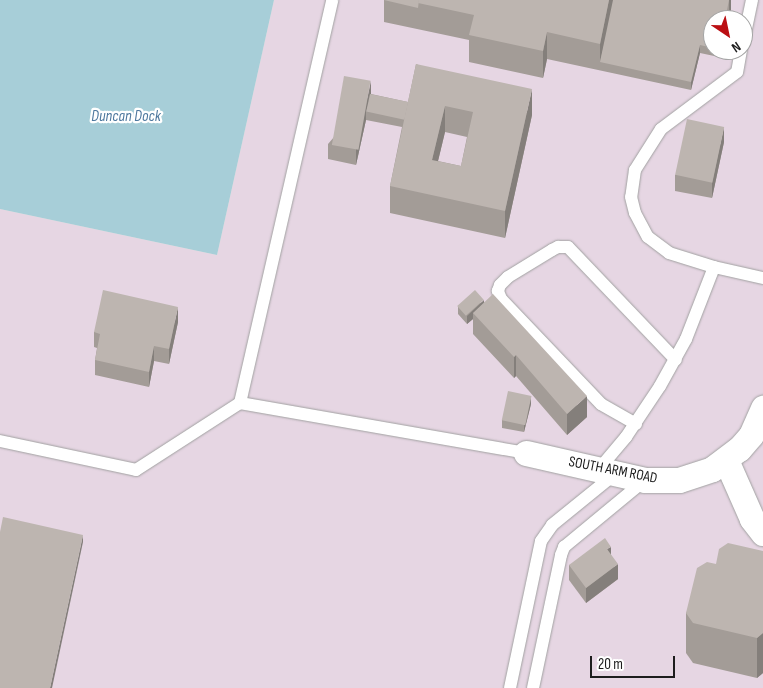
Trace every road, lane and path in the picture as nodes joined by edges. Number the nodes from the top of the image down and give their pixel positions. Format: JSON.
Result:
{"nodes":[{"id":1,"x":332,"y":0,"type":"edge"},
{"id":2,"x":739,"y":60,"type":"edge"},
{"id":3,"x":714,"y":267,"type":"junction"},
{"id":4,"x":763,"y":278,"type":"edge"},
{"id":5,"x":676,"y":360,"type":"junction"},
{"id":6,"x":240,"y":403,"type":"junction"},
{"id":7,"x":763,"y":408,"type":"edge"},
{"id":8,"x":636,"y":424,"type":"junction"},
{"id":9,"x":0,"y":440,"type":"edge"},
{"id":10,"x":526,"y":453,"type":"joint"},
{"id":11,"x":726,"y":460,"type":"junction"},
{"id":12,"x":607,"y":471,"type":"junction"},
{"id":13,"x":645,"y":480,"type":"junction"},
{"id":14,"x":763,"y":533,"type":"edge"},
{"id":15,"x":510,"y":688,"type":"edge"},
{"id":16,"x":533,"y":688,"type":"edge"}],
"edges":[{"from":1,"to":6,"type":"lane"},
{"from":2,"to":3,"type":"lane"},
{"from":3,"to":4,"type":"lane"},
{"from":3,"to":5,"type":"lane"},
{"from":5,"to":8,"type":"lane"},
{"from":5,"to":8,"type":"lane"},
{"from":6,"to":9,"type":"lane"},
{"from":6,"to":10,"type":"lane"},
{"from":7,"to":11,"type":"street","name":"SOUTH ARM ROAD"},
{"from":8,"to":12,"type":"lane"},
{"from":10,"to":12,"type":"street","name":"SOUTH ARM ROAD"},
{"from":11,"to":13,"type":"street","name":"SOUTH ARM ROAD"},
{"from":11,"to":14,"type":"street"},
{"from":12,"to":13,"type":"street","name":"SOUTH ARM ROAD"},
{"from":12,"to":15,"type":"lane"},
{"from":13,"to":16,"type":"lane"}]}
